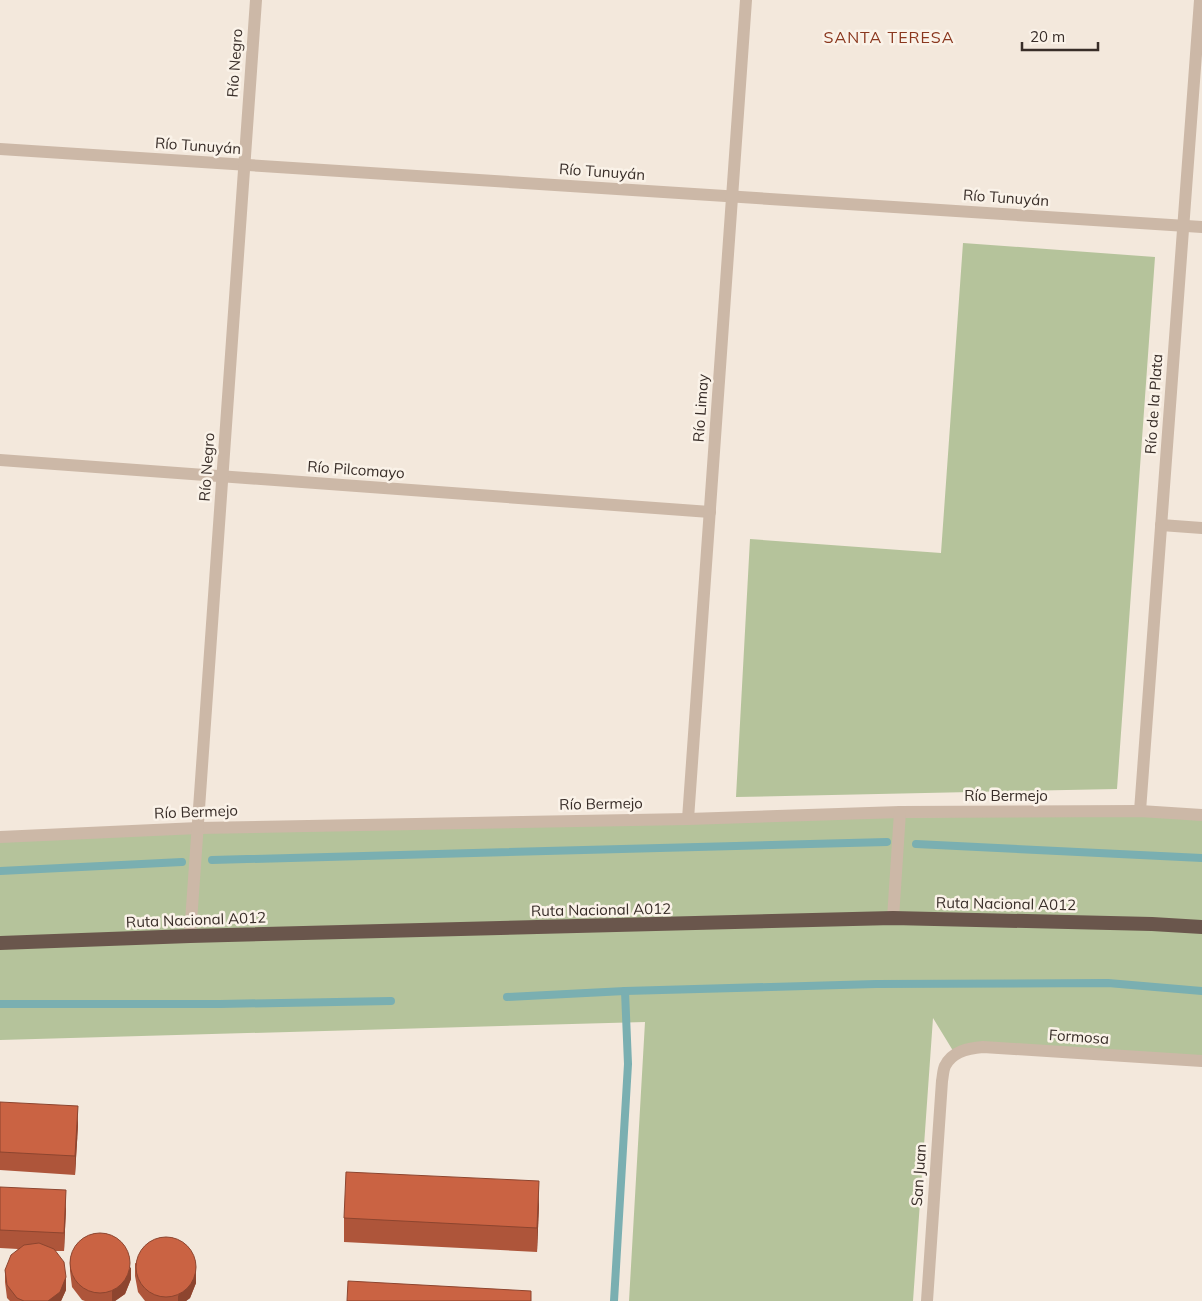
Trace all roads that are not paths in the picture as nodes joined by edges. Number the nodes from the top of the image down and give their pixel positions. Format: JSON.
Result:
{"nodes":[{"id":1,"x":256,"y":0,"type":"edge"},
{"id":2,"x":746,"y":0,"type":"edge"},
{"id":3,"x":1200,"y":0,"type":"edge"},
{"id":4,"x":0,"y":149,"type":"edge"},
{"id":5,"x":244,"y":165,"type":"junction"},
{"id":6,"x":732,"y":196,"type":"junction"},
{"id":7,"x":1183,"y":225,"type":"junction"},
{"id":8,"x":1202,"y":227,"type":"edge"},
{"id":9,"x":0,"y":460,"type":"edge"},
{"id":10,"x":222,"y":477,"type":"junction"},
{"id":11,"x":710,"y":512,"type":"junction"},
{"id":12,"x":1161,"y":525,"type":"junction"},
{"id":13,"x":1202,"y":528,"type":"edge"},
{"id":14,"x":1140,"y":811,"type":"junction"},
{"id":15,"x":900,"y":812,"type":"junction"},
{"id":16,"x":1202,"y":815,"type":"edge"},
{"id":17,"x":688,"y":819,"type":"junction"},
{"id":18,"x":198,"y":828,"type":"junction"},
{"id":19,"x":0,"y":836,"type":"edge"},
{"id":20,"x":893,"y":918,"type":"junction"},
{"id":21,"x":1202,"y":927,"type":"edge"},
{"id":22,"x":190,"y":936,"type":"junction"},
{"id":23,"x":0,"y":943,"type":"edge"},
{"id":24,"x":954,"y":1054,"type":"joint"},
{"id":25,"x":1202,"y":1061,"type":"edge"},
{"id":26,"x":927,"y":1301,"type":"edge"}],
"edges":[{"from":1,"to":5,"type":"street","name":"Río Negro"},
{"from":2,"to":6,"type":"street","name":"Río Limay"},
{"from":3,"to":7,"type":"street","name":"Río de la Plata"},
{"from":4,"to":5,"type":"street","name":"Río Tunuyán"},
{"from":5,"to":6,"type":"street","name":"Río Tunuyán"},
{"from":5,"to":10,"type":"street","name":"Río Negro"},
{"from":6,"to":7,"type":"street","name":"Río Tunuyán"},
{"from":6,"to":11,"type":"street","name":"Río Limay"},
{"from":7,"to":8,"type":"street","name":"Río Tunuyán"},
{"from":7,"to":12,"type":"street","name":"Río de la Plata"},
{"from":9,"to":10,"type":"street","name":"Río Pilcomayo"},
{"from":10,"to":11,"type":"street","name":"Río Pilcomayo"},
{"from":10,"to":18,"type":"street","name":"Río Negro"},
{"from":11,"to":17,"type":"street","name":"Río Limay"},
{"from":12,"to":13,"type":"street"},
{"from":12,"to":14,"type":"street","name":"Río de la Plata"},
{"from":14,"to":15,"type":"street","name":"Río Bermejo"},
{"from":14,"to":16,"type":"street","name":"Río Bermejo"},
{"from":15,"to":17,"type":"street","name":"Río Bermejo"},
{"from":15,"to":20,"type":"street"},
{"from":17,"to":18,"type":"street","name":"Río Bermejo"},
{"from":18,"to":19,"type":"street","name":"Río Bermejo"},
{"from":18,"to":22,"type":"street","name":"Río Negro"},
{"from":20,"to":21,"type":"highway","name":"Ruta Nacional A012"},
{"from":20,"to":22,"type":"highway","name":"Ruta Nacional A012"},
{"from":22,"to":23,"type":"highway","name":"Ruta Nacional A012"},
{"from":24,"to":25,"type":"street","name":"Formosa"},
{"from":24,"to":26,"type":"street","name":"San Juan"}]}
